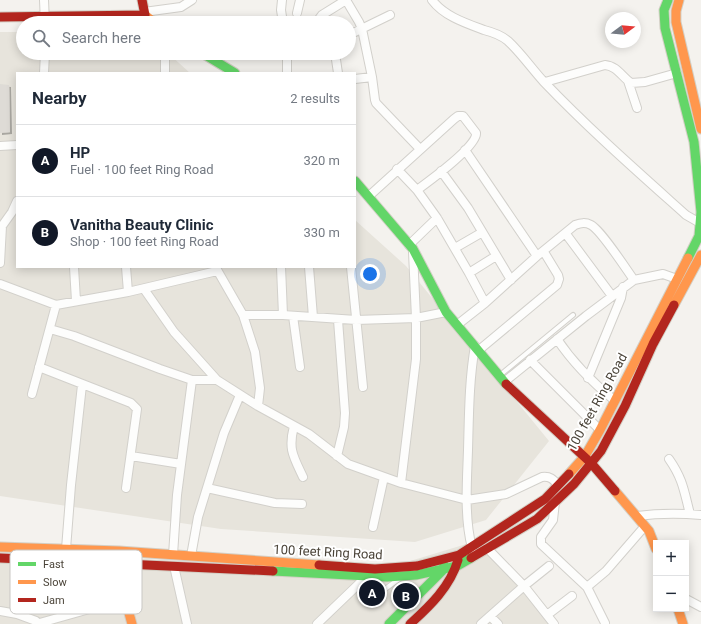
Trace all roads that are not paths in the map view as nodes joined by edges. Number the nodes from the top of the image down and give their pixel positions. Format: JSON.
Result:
{"nodes":[{"id":1,"x":44,"y":0,"type":"edge"},
{"id":2,"x":142,"y":0,"type":"edge"},
{"id":3,"x":192,"y":0,"type":"edge"},
{"id":4,"x":282,"y":0,"type":"edge"},
{"id":5,"x":300,"y":0,"type":"edge"},
{"id":6,"x":432,"y":0,"type":"edge"},
{"id":7,"x":668,"y":0,"type":"edge"},
{"id":8,"x":677,"y":1,"type":"edge"},
{"id":9,"x":297,"y":13,"type":"dead end"},
{"id":10,"x":144,"y":14,"type":"junction"},
{"id":11,"x":390,"y":15,"type":"dead end"},
{"id":12,"x":45,"y":16,"type":"edge"},
{"id":13,"x":111,"y":16,"type":"edge"},
{"id":14,"x":146,"y":16,"type":"edge"},
{"id":15,"x":282,"y":16,"type":"edge"},
{"id":16,"x":321,"y":16,"type":"edge"},
{"id":17,"x":355,"y":16,"type":"edge"},
{"id":18,"x":0,"y":17,"type":"edge"},
{"id":19,"x":356,"y":17,"type":"edge"},
{"id":20,"x":16,"y":18,"type":"edge"},
{"id":21,"x":362,"y":29,"type":"junction"},
{"id":22,"x":356,"y":32,"type":"edge"},
{"id":23,"x":45,"y":60,"type":"edge"},
{"id":24,"x":165,"y":60,"type":"edge"},
{"id":25,"x":214,"y":60,"type":"edge"},
{"id":26,"x":287,"y":60,"type":"edge"},
{"id":27,"x":336,"y":60,"type":"edge"},
{"id":28,"x":44,"y":72,"type":"edge"},
{"id":29,"x":166,"y":72,"type":"edge"},
{"id":30,"x":233,"y":72,"type":"edge"},
{"id":31,"x":287,"y":72,"type":"edge"},
{"id":32,"x":338,"y":72,"type":"edge"},
{"id":33,"x":677,"y":73,"type":"junction"},
{"id":34,"x":372,"y":77,"type":"junction"},
{"id":35,"x":356,"y":79,"type":"edge"},
{"id":36,"x":628,"y":81,"type":"junction"},
{"id":37,"x":544,"y":82,"type":"junction"},
{"id":38,"x":637,"y":108,"type":"dead end"},
{"id":39,"x":701,"y":129,"type":"edge"},
{"id":40,"x":16,"y":145,"type":"edge"},
{"id":41,"x":0,"y":146,"type":"edge"},
{"id":42,"x":420,"y":149,"type":"junction"},
{"id":43,"x":465,"y":150,"type":"junction"},
{"id":44,"x":397,"y":169,"type":"junction"},
{"id":45,"x":442,"y":171,"type":"junction"},
{"id":46,"x":356,"y":182,"type":"edge"},
{"id":47,"x":417,"y":190,"type":"junction"},
{"id":48,"x":369,"y":196,"type":"junction"},
{"id":49,"x":16,"y":203,"type":"edge"},
{"id":50,"x":437,"y":218,"type":"junction"},
{"id":51,"x":700,"y":223,"type":"edge"},
{"id":52,"x":482,"y":233,"type":"junction"},
{"id":53,"x":566,"y":234,"type":"junction"},
{"id":54,"x":411,"y":247,"type":"junction"},
{"id":55,"x":455,"y":248,"type":"junction"},
{"id":56,"x":540,"y":254,"type":"junction"},
{"id":57,"x":701,"y":255,"type":"edge"},
{"id":58,"x":496,"y":256,"type":"junction"},
{"id":59,"x":0,"y":263,"type":"edge"},
{"id":60,"x":74,"y":268,"type":"edge"},
{"id":61,"x":126,"y":268,"type":"edge"},
{"id":62,"x":281,"y":268,"type":"edge"},
{"id":63,"x":309,"y":268,"type":"edge"},
{"id":64,"x":351,"y":268,"type":"edge"},
{"id":65,"x":216,"y":269,"type":"edge"},
{"id":66,"x":469,"y":273,"type":"junction"},
{"id":67,"x":511,"y":280,"type":"junction"},
{"id":68,"x":634,"y":280,"type":"junction"},
{"id":69,"x":677,"y":280,"type":"junction"},
{"id":70,"x":0,"y":284,"type":"edge"},
{"id":71,"x":623,"y":287,"type":"junction"},
{"id":72,"x":144,"y":289,"type":"junction"},
{"id":73,"x":128,"y":292,"type":"junction"},
{"id":74,"x":612,"y":296,"type":"junction"},
{"id":75,"x":76,"y":301,"type":"junction"},
{"id":76,"x":485,"y":303,"type":"junction"},
{"id":77,"x":56,"y":304,"type":"junction"},
{"id":78,"x":446,"y":312,"type":"junction"},
{"id":79,"x":243,"y":315,"type":"junction"},
{"id":80,"x":283,"y":315,"type":"junction"},
{"id":81,"x":573,"y":315,"type":"dead end"},
{"id":82,"x":294,"y":316,"type":"junction"},
{"id":83,"x":314,"y":318,"type":"junction"},
{"id":84,"x":416,"y":318,"type":"junction"},
{"id":85,"x":338,"y":320,"type":"junction"},
{"id":86,"x":356,"y":320,"type":"junction"},
{"id":87,"x":457,"y":325,"type":"junction"},
{"id":88,"x":50,"y":329,"type":"junction"},
{"id":89,"x":557,"y":339,"type":"junction"},
{"id":90,"x":477,"y":348,"type":"junction"},
{"id":91,"x":530,"y":360,"type":"junction"},
{"id":92,"x":39,"y":367,"type":"junction"},
{"id":93,"x":300,"y":367,"type":"dead end"},
{"id":94,"x":588,"y":378,"type":"junction"},
{"id":95,"x":502,"y":379,"type":"junction"},
{"id":96,"x":192,"y":380,"type":"junction"},
{"id":97,"x":217,"y":380,"type":"junction"},
{"id":98,"x":82,"y":385,"type":"junction"},
{"id":99,"x":363,"y":387,"type":"dead end"},
{"id":100,"x":32,"y":394,"type":"dead end"},
{"id":101,"x":240,"y":395,"type":"junction"},
{"id":102,"x":614,"y":400,"type":"junction"},
{"id":103,"x":258,"y":406,"type":"junction"},
{"id":104,"x":294,"y":426,"type":"junction"},
{"id":105,"x":600,"y":430,"type":"junction"},
{"id":106,"x":131,"y":456,"type":"junction"},
{"id":107,"x":337,"y":456,"type":"junction"},
{"id":108,"x":588,"y":460,"type":"junction"},
{"id":109,"x":669,"y":460,"type":"dead end"},
{"id":110,"x":181,"y":464,"type":"junction"},
{"id":111,"x":303,"y":477,"type":"dead end"},
{"id":112,"x":384,"y":477,"type":"junction"},
{"id":113,"x":401,"y":483,"type":"junction"},
{"id":114,"x":558,"y":485,"type":"junction"},
{"id":115,"x":126,"y":488,"type":"dead end"},
{"id":116,"x":207,"y":488,"type":"junction"},
{"id":117,"x":467,"y":500,"type":"junction"},
{"id":118,"x":555,"y":502,"type":"junction"},
{"id":119,"x":302,"y":504,"type":"dead end"},
{"id":120,"x":690,"y":514,"type":"junction"},
{"id":121,"x":701,"y":515,"type":"edge"},
{"id":122,"x":637,"y":516,"type":"junction"},
{"id":123,"x":372,"y":526,"type":"dead end"},
{"id":124,"x":645,"y":526,"type":"junction"},
{"id":125,"x":653,"y":541,"type":"edge"},
{"id":126,"x":0,"y":547,"type":"edge"},
{"id":127,"x":472,"y":548,"type":"junction"},
{"id":128,"x":487,"y":548,"type":"junction"},
{"id":129,"x":66,"y":549,"type":"junction"},
{"id":130,"x":92,"y":550,"type":"edge"},
{"id":131,"x":142,"y":553,"type":"edge"},
{"id":132,"x":172,"y":555,"type":"junction"},
{"id":133,"x":459,"y":555,"type":"junction"},
{"id":134,"x":191,"y":556,"type":"junction"},
{"id":135,"x":0,"y":558,"type":"edge"},
{"id":136,"x":10,"y":558,"type":"edge"},
{"id":137,"x":446,"y":560,"type":"junction"},
{"id":138,"x":142,"y":565,"type":"edge"},
{"id":139,"x":174,"y":566,"type":"junction"},
{"id":140,"x":457,"y":566,"type":"junction"},
{"id":141,"x":549,"y":566,"type":"dead end"},
{"id":142,"x":443,"y":570,"type":"junction"},
{"id":143,"x":368,"y":577,"type":"junction"},
{"id":144,"x":524,"y":586,"type":"junction"},
{"id":145,"x":587,"y":587,"type":"junction"},
{"id":146,"x":572,"y":596,"type":"dead end"},
{"id":147,"x":689,"y":601,"type":"edge"},
{"id":148,"x":701,"y":607,"type":"edge"},
{"id":149,"x":0,"y":611,"type":"edge"},
{"id":150,"x":679,"y":612,"type":"edge"},
{"id":151,"x":10,"y":613,"type":"edge"},
{"id":152,"x":17,"y":614,"type":"edge"},
{"id":153,"x":72,"y":614,"type":"edge"},
{"id":154,"x":129,"y":614,"type":"edge"},
{"id":155,"x":547,"y":615,"type":"junction"},
{"id":156,"x":490,"y":616,"type":"junction"},
{"id":157,"x":605,"y":623,"type":"dead end"},
{"id":158,"x":36,"y":624,"type":"edge"},
{"id":159,"x":132,"y":624,"type":"edge"},
{"id":160,"x":187,"y":624,"type":"edge"},
{"id":161,"x":317,"y":624,"type":"edge"},
{"id":162,"x":389,"y":624,"type":"edge"},
{"id":163,"x":410,"y":624,"type":"edge"},
{"id":164,"x":481,"y":624,"type":"edge"},
{"id":165,"x":498,"y":624,"type":"edge"},
{"id":166,"x":554,"y":624,"type":"edge"},
{"id":167,"x":683,"y":624,"type":"edge"}],
"edges":[{"from":1,"to":12,"type":"street"},
{"from":2,"to":10,"type":"main road"},
{"from":3,"to":10,"type":"street"},
{"from":4,"to":15,"type":"street"},
{"from":5,"to":9,"type":"street"},
{"from":6,"to":37,"type":"street"},
{"from":7,"to":33,"type":"main road","name":"100 feet Ring Road"},
{"from":8,"to":39,"type":"main road"},
{"from":10,"to":13,"type":"main road"},
{"from":10,"to":14,"type":"main road"},
{"from":11,"to":21,"type":"street"},
{"from":16,"to":17,"type":"street"},
{"from":18,"to":20,"type":"main road"},
{"from":19,"to":21,"type":"street"},
{"from":21,"to":22,"type":"street"},
{"from":21,"to":34,"type":"street"},
{"from":23,"to":28,"type":"street"},
{"from":24,"to":29,"type":"street"},
{"from":25,"to":30,"type":"main road"},
{"from":26,"to":31,"type":"street"},
{"from":27,"to":32,"type":"street"},
{"from":33,"to":36,"type":"street"},
{"from":33,"to":51,"type":"main road","name":"100 feet Ring Road"},
{"from":34,"to":35,"type":"street"},
{"from":34,"to":42,"type":"street"},
{"from":36,"to":37,"type":"street"},
{"from":36,"to":38,"type":"street"},
{"from":37,"to":51,"type":"street"},
{"from":40,"to":41,"type":"street"},
{"from":42,"to":43,"type":"street"},
{"from":42,"to":44,"type":"street"},
{"from":43,"to":45,"type":"street"},
{"from":43,"to":56,"type":"street"},
{"from":44,"to":47,"type":"street"},
{"from":44,"to":48,"type":"street"},
{"from":45,"to":47,"type":"street"},
{"from":45,"to":52,"type":"street"},
{"from":46,"to":48,"type":"main road"},
{"from":47,"to":50,"type":"street"},
{"from":48,"to":54,"type":"main road"},
{"from":49,"to":59,"type":"street"},
{"from":50,"to":54,"type":"street"},
{"from":50,"to":55,"type":"street"},
{"from":51,"to":69,"type":"main road","name":"100 feet Ring Road"},
{"from":52,"to":55,"type":"street"},
{"from":52,"to":58,"type":"street"},
{"from":53,"to":56,"type":"street"},
{"from":53,"to":68,"type":"street"},
{"from":53,"to":74,"type":"street"},
{"from":54,"to":78,"type":"main road"},
{"from":54,"to":84,"type":"street"},
{"from":55,"to":66,"type":"street"},
{"from":56,"to":67,"type":"street"},
{"from":56,"to":90,"type":"street"},
{"from":57,"to":108,"type":"main road","name":"100 feet Ring Road"},
{"from":58,"to":66,"type":"street"},
{"from":58,"to":67,"type":"street"},
{"from":60,"to":75,"type":"street"},
{"from":61,"to":73,"type":"street"},
{"from":62,"to":80,"type":"street"},
{"from":63,"to":83,"type":"street"},
{"from":64,"to":86,"type":"street"},
{"from":65,"to":72,"type":"street"},
{"from":65,"to":79,"type":"street"},
{"from":66,"to":76,"type":"street"},
{"from":67,"to":76,"type":"street"},
{"from":68,"to":69,"type":"street"},
{"from":68,"to":71,"type":"street"},
{"from":69,"to":102,"type":"main road","name":"100 feet Ring Road"},
{"from":70,"to":77,"type":"street"},
{"from":71,"to":74,"type":"street"},
{"from":71,"to":94,"type":"street"},
{"from":72,"to":73,"type":"street"},
{"from":72,"to":97,"type":"street"},
{"from":73,"to":75,"type":"street"},
{"from":74,"to":89,"type":"street"},
{"from":75,"to":77,"type":"street"},
{"from":76,"to":87,"type":"street"},
{"from":77,"to":88,"type":"street"},
{"from":78,"to":84,"type":"street"},
{"from":78,"to":87,"type":"main road"},
{"from":79,"to":80,"type":"street"},
{"from":79,"to":103,"type":"street"},
{"from":80,"to":82,"type":"street"},
{"from":81,"to":95,"type":"lane"},
{"from":82,"to":83,"type":"street"},
{"from":82,"to":93,"type":"street"},
{"from":83,"to":85,"type":"street"},
{"from":84,"to":86,"type":"street"},
{"from":84,"to":113,"type":"street"},
{"from":85,"to":86,"type":"street"},
{"from":85,"to":107,"type":"street"},
{"from":86,"to":99,"type":"street"},
{"from":87,"to":90,"type":"main road"},
{"from":88,"to":92,"type":"street"},
{"from":88,"to":96,"type":"street"},
{"from":89,"to":91,"type":"street"},
{"from":89,"to":94,"type":"street"},
{"from":90,"to":95,"type":"main road"},
{"from":90,"to":117,"type":"street"},
{"from":91,"to":95,"type":"street"},
{"from":91,"to":105,"type":"street"},
{"from":92,"to":98,"type":"street"},
{"from":92,"to":100,"type":"street"},
{"from":94,"to":102,"type":"street"},
{"from":95,"to":108,"type":"main road"},
{"from":96,"to":97,"type":"street"},
{"from":96,"to":110,"type":"street"},
{"from":97,"to":101,"type":"street"},
{"from":98,"to":106,"type":"street"},
{"from":98,"to":129,"type":"street"},
{"from":101,"to":103,"type":"street"},
{"from":101,"to":116,"type":"street"},
{"from":102,"to":105,"type":"main road","name":"100 feet Ring Road"},
{"from":103,"to":104,"type":"street"},
{"from":104,"to":107,"type":"street"},
{"from":104,"to":111,"type":"street"},
{"from":105,"to":108,"type":"main road","name":"100 feet Ring Road"},
{"from":106,"to":110,"type":"street"},
{"from":106,"to":115,"type":"street"},
{"from":107,"to":112,"type":"street"},
{"from":108,"to":114,"type":"main road","name":"100 feet Ring Road"},
{"from":108,"to":118,"type":"main road","name":"100 feet Ring Road"},
{"from":108,"to":122,"type":"main road"},
{"from":109,"to":120,"type":"street"},
{"from":110,"to":132,"type":"street"},
{"from":112,"to":113,"type":"street"},
{"from":112,"to":123,"type":"street"},
{"from":113,"to":117,"type":"street"},
{"from":114,"to":117,"type":"street"},
{"from":114,"to":127,"type":"main road","name":"100 feet Ring Road"},
{"from":116,"to":119,"type":"street"},
{"from":116,"to":134,"type":"street"},
{"from":117,"to":127,"type":"street"},
{"from":118,"to":128,"type":"main road","name":"100 feet Ring Road"},
{"from":118,"to":145,"type":"street"},
{"from":120,"to":121,"type":"street"},
{"from":120,"to":122,"type":"street"},
{"from":122,"to":124,"type":"main road"},
{"from":124,"to":125,"type":"main road"},
{"from":124,"to":145,"type":"street"},
{"from":126,"to":129,"type":"main road","name":"100 feet Ring Road"},
{"from":127,"to":133,"type":"main road","name":"100 feet Ring Road"},
{"from":128,"to":140,"type":"main road","name":"100 feet Ring Road"},
{"from":128,"to":144,"type":"street"},
{"from":129,"to":130,"type":"main road","name":"100 feet Ring Road"},
{"from":131,"to":132,"type":"main road","name":"100 feet Ring Road"},
{"from":132,"to":134,"type":"main road","name":"100 feet Ring Road"},
{"from":133,"to":137,"type":"main road","name":"100 feet Ring Road"},
{"from":133,"to":140,"type":"main road"},
{"from":134,"to":137,"type":"main road","name":"100 feet Ring Road"},
{"from":135,"to":136,"type":"main road","name":"100 feet Ring Road"},
{"from":137,"to":142,"type":"main road"},
{"from":138,"to":139,"type":"main road","name":"100 feet Ring Road"},
{"from":139,"to":143,"type":"main road","name":"100 feet Ring Road"},
{"from":139,"to":160,"type":"street"},
{"from":140,"to":142,"type":"main road","name":"100 feet Ring Road"},
{"from":140,"to":163,"type":"main road"},
{"from":141,"to":144,"type":"street"},
{"from":142,"to":143,"type":"main road","name":"100 feet Ring Road"},
{"from":142,"to":162,"type":"main road"},
{"from":143,"to":161,"type":"street"},
{"from":144,"to":155,"type":"street"},
{"from":144,"to":156,"type":"street"},
{"from":145,"to":157,"type":"street"},
{"from":146,"to":155,"type":"street"},
{"from":147,"to":148,"type":"street"},
{"from":149,"to":151,"type":"street"},
{"from":150,"to":167,"type":"main road"},
{"from":152,"to":158,"type":"street"},
{"from":153,"to":158,"type":"street"},
{"from":154,"to":159,"type":"main road"},
{"from":155,"to":166,"type":"street"},
{"from":156,"to":164,"type":"street"},
{"from":156,"to":165,"type":"street"}]}
